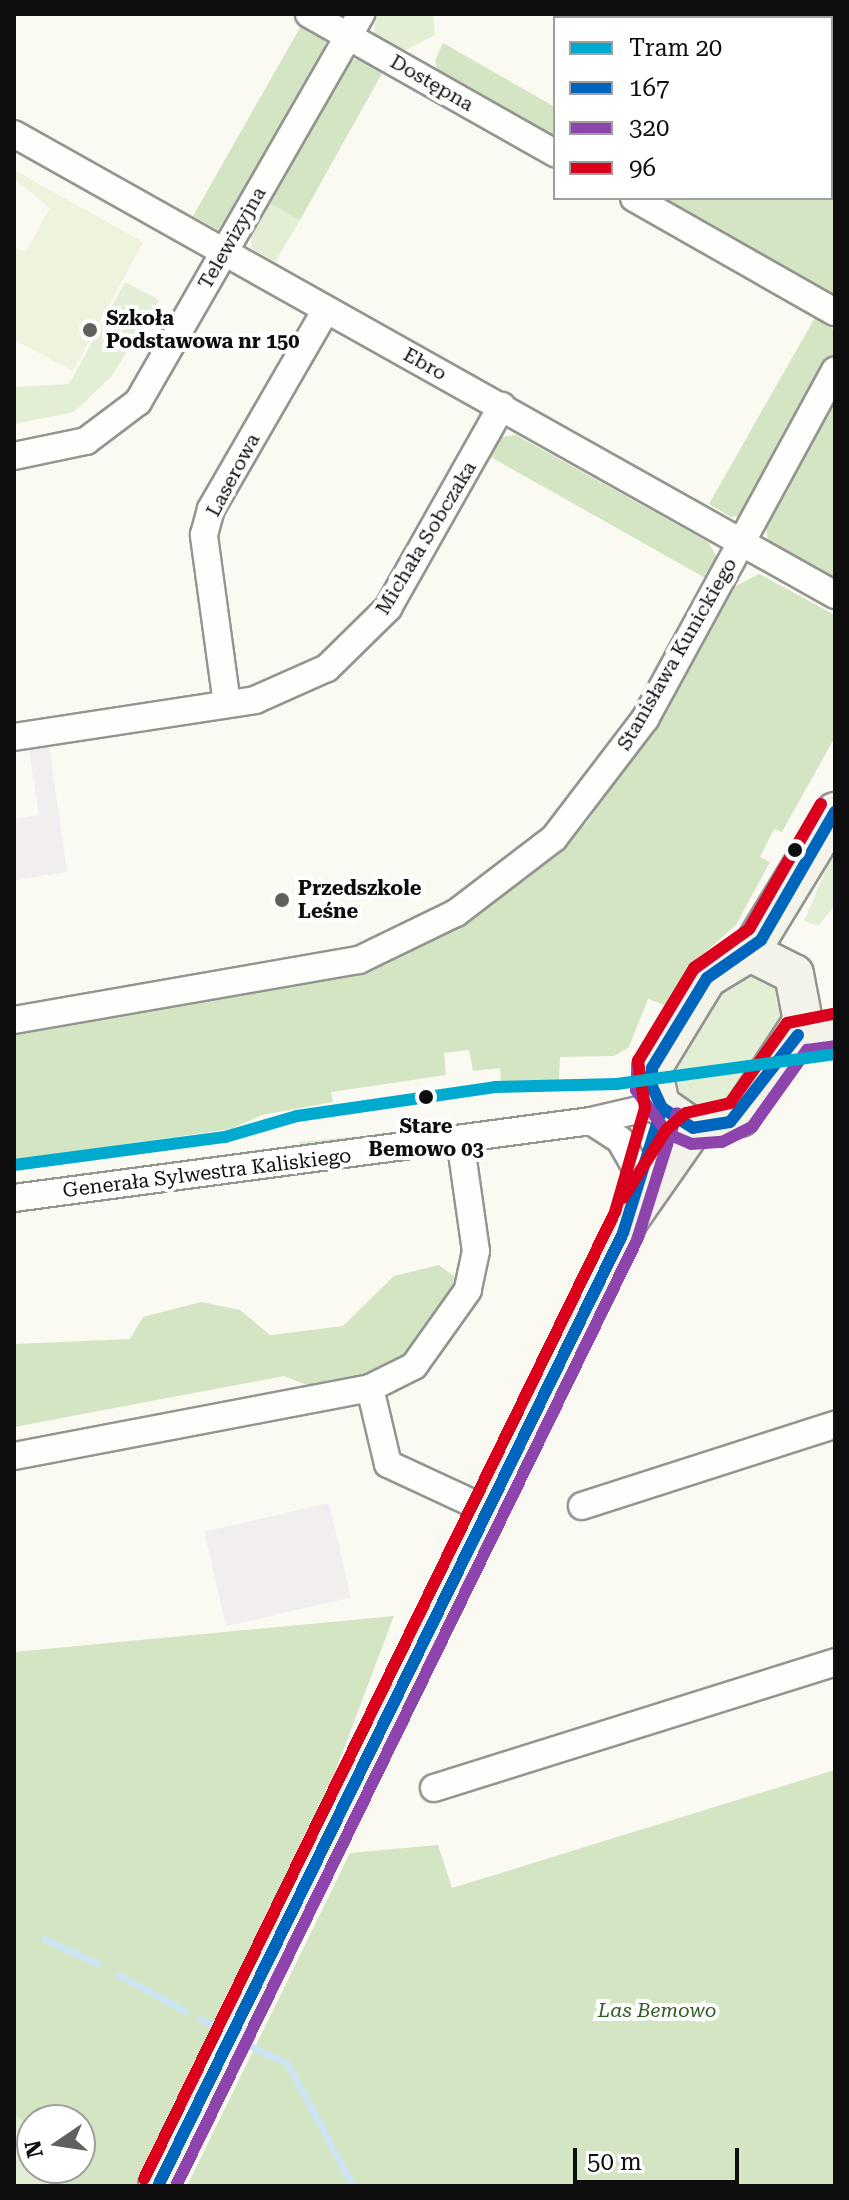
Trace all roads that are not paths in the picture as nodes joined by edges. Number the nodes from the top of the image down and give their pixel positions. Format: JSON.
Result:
{"nodes":[{"id":1,"x":309,"y":14,"type":"edge"},
{"id":2,"x":355,"y":25,"type":"edge"},
{"id":3,"x":14,"y":134,"type":"edge"},
{"id":4,"x":553,"y":152,"type":"edge"},
{"id":5,"x":638,"y":200,"type":"edge"},
{"id":6,"x":224,"y":255,"type":"junction"},
{"id":7,"x":326,"y":310,"type":"junction"},
{"id":8,"x":835,"y":312,"type":"edge"},
{"id":9,"x":835,"y":370,"type":"edge"},
{"id":10,"x":502,"y":406,"type":"junction"},
{"id":11,"x":14,"y":456,"type":"edge"},
{"id":12,"x":741,"y":542,"type":"junction"},
{"id":13,"x":835,"y":595,"type":"edge"},
{"id":14,"x":227,"y":704,"type":"junction"},
{"id":15,"x":14,"y":737,"type":"edge"},
{"id":16,"x":833,"y":815,"type":"edge"},
{"id":17,"x":793,"y":979,"type":"edge"},
{"id":18,"x":14,"y":1020,"type":"edge"},
{"id":19,"x":835,"y":1030,"type":"edge"},
{"id":20,"x":798,"y":1035,"type":"junction"},
{"id":21,"x":666,"y":1107,"type":"junction"},
{"id":22,"x":591,"y":1121,"type":"junction"},
{"id":23,"x":460,"y":1139,"type":"junction"},
{"id":24,"x":640,"y":1175,"type":"junction"},
{"id":25,"x":14,"y":1198,"type":"edge"},
{"id":26,"x":630,"y":1218,"type":"junction"},
{"id":27,"x":370,"y":1388,"type":"junction"},
{"id":28,"x":835,"y":1425,"type":"edge"},
{"id":29,"x":14,"y":1456,"type":"edge"},
{"id":30,"x":582,"y":1506,"type":"dead end"},
{"id":31,"x":487,"y":1510,"type":"junction"},
{"id":32,"x":835,"y":1662,"type":"edge"},
{"id":33,"x":434,"y":1788,"type":"dead end"},
{"id":34,"x":158,"y":2186,"type":"edge"}],
"edges":[{"from":1,"to":2,"type":"street","name":"Dostępna"},
{"from":2,"to":4,"type":"street","name":"Dostępna"},
{"from":2,"to":6,"type":"street","name":"Telewizyjna"},
{"from":3,"to":6,"type":"street","name":"Ebro"},
{"from":5,"to":8,"type":"street"},
{"from":6,"to":7,"type":"street","name":"Ebro"},
{"from":6,"to":11,"type":"street","name":"Telewizyjna"},
{"from":7,"to":10,"type":"street","name":"Ebro"},
{"from":7,"to":14,"type":"street","name":"Laserowa"},
{"from":9,"to":12,"type":"street","name":"Stanisława Kunickiego"},
{"from":10,"to":12,"type":"street","name":"Ebro"},
{"from":10,"to":14,"type":"street","name":"Michała Sobczaka"},
{"from":12,"to":13,"type":"street","name":"Ebro"},
{"from":12,"to":18,"type":"street","name":"Stanisława Kunickiego"},
{"from":14,"to":15,"type":"street","name":"Michała Sobczaka"},
{"from":16,"to":17,"type":"main road"},
{"from":17,"to":20,"type":"main road"},
{"from":17,"to":21,"type":"main road"},
{"from":19,"to":20,"type":"main road"},
{"from":20,"to":21,"type":"main road"},
{"from":21,"to":22,"type":"street","name":"Generała Sylwestra Kaliskiego"},
{"from":21,"to":24,"type":"main road"},
{"from":21,"to":26,"type":"main road"},
{"from":22,"to":23,"type":"street","name":"Generała Sylwestra Kaliskiego"},
{"from":22,"to":24,"type":"street"},
{"from":23,"to":25,"type":"street","name":"Generała Sylwestra Kaliskiego"},
{"from":23,"to":27,"type":"street"},
{"from":24,"to":26,"type":"main road"},
{"from":26,"to":31,"type":"main road"},
{"from":27,"to":29,"type":"street"},
{"from":27,"to":31,"type":"street"},
{"from":28,"to":30,"type":"street"},
{"from":31,"to":34,"type":"main road"},
{"from":32,"to":33,"type":"street"}]}
